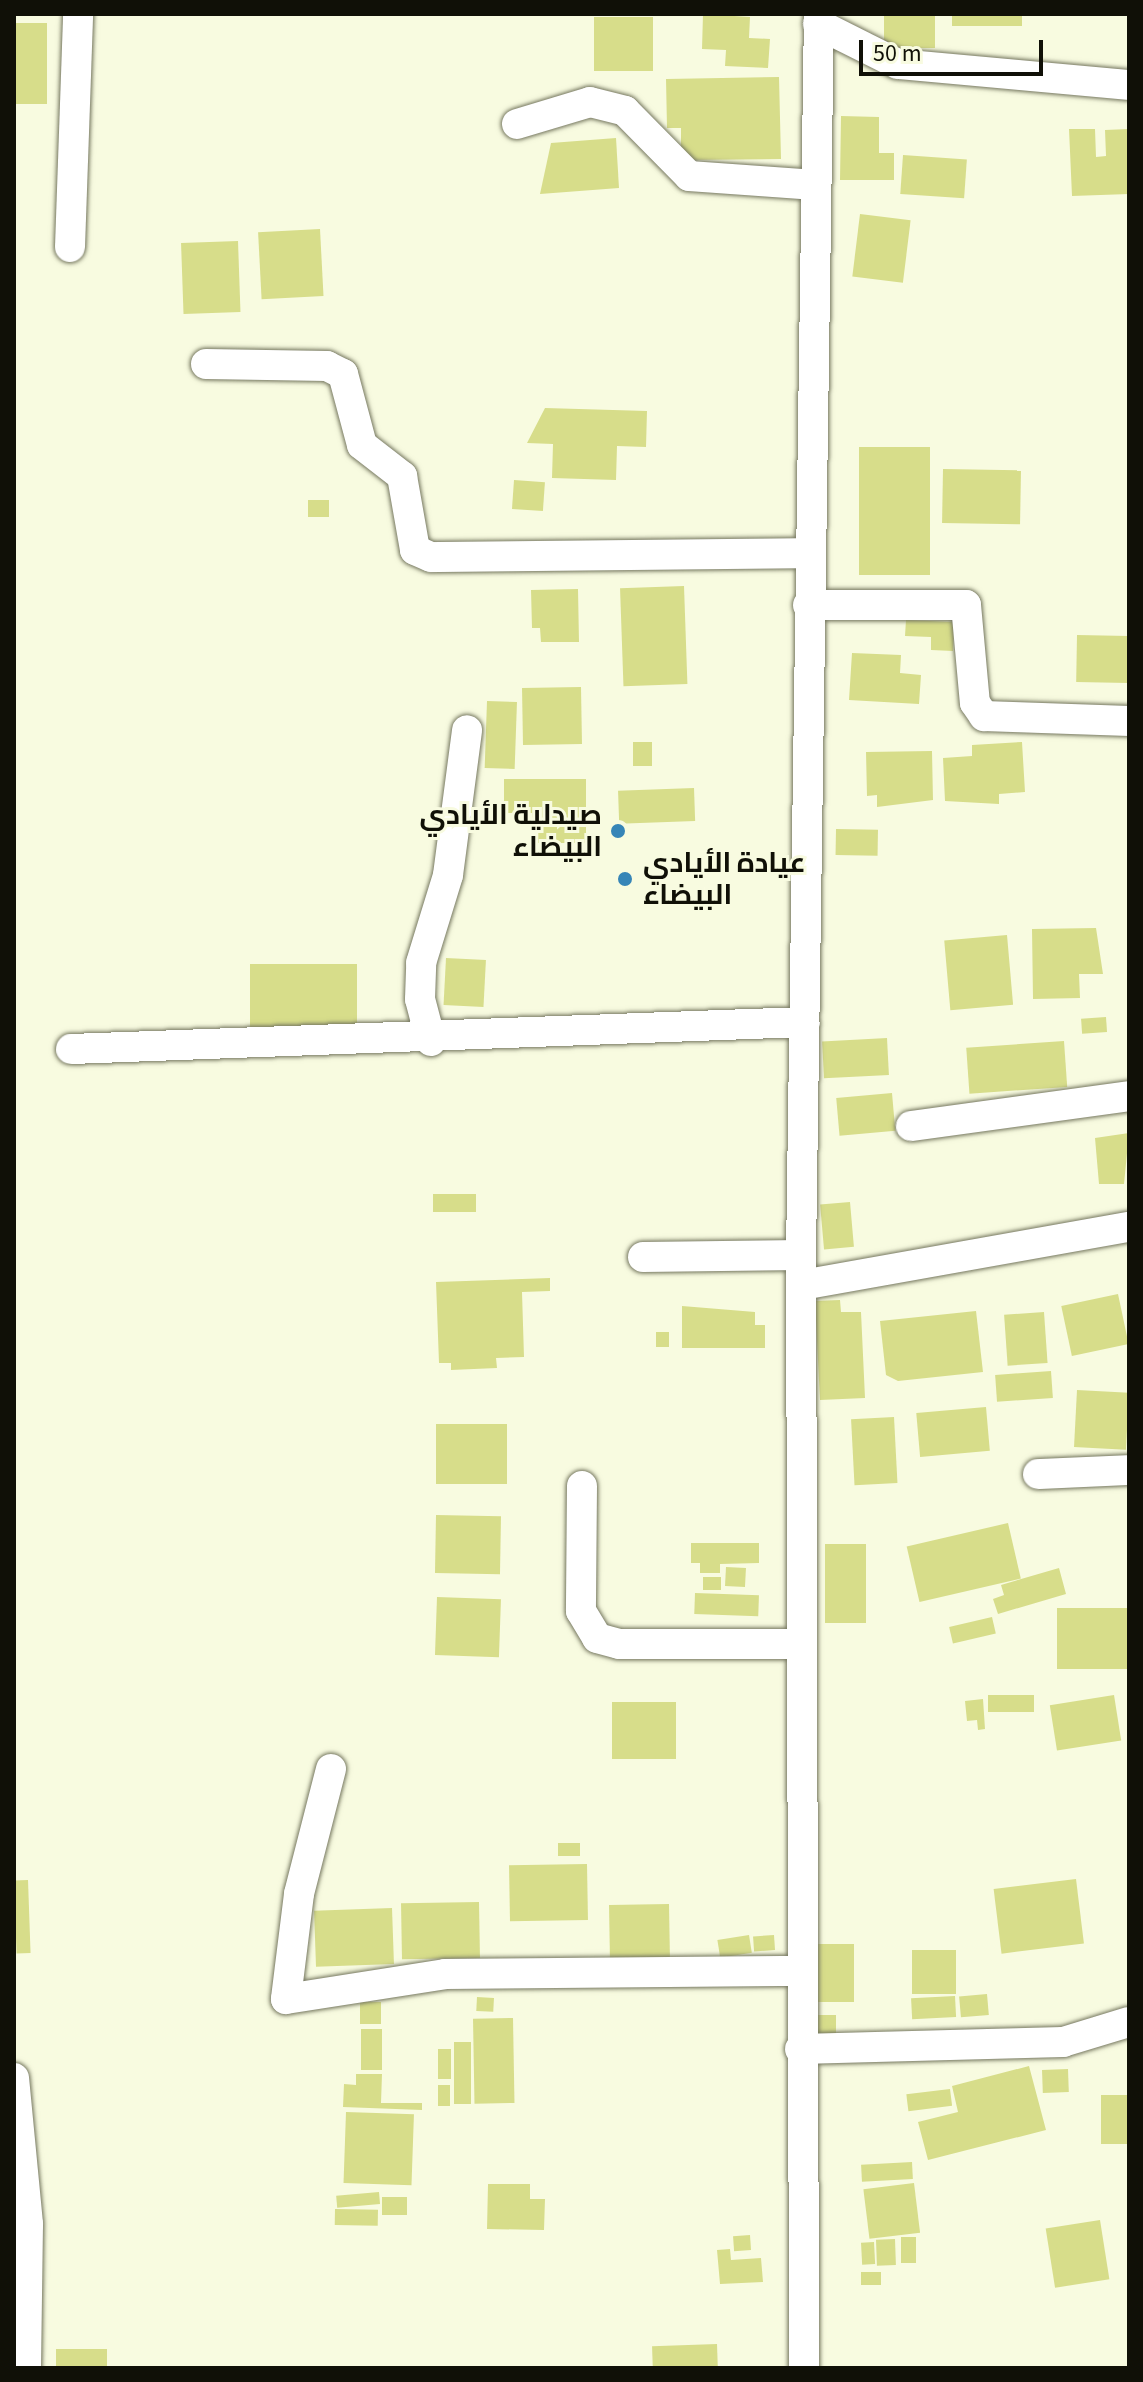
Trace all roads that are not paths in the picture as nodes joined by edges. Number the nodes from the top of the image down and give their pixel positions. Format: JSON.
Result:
{"nodes":[{"id":1,"x":78,"y":14,"type":"edge"},
{"id":2,"x":818,"y":19,"type":"edge"},
{"id":3,"x":1129,"y":85,"type":"edge"},
{"id":4,"x":517,"y":124,"type":"dead end"},
{"id":5,"x":816,"y":185,"type":"junction"},
{"id":6,"x":70,"y":247,"type":"dead end"},
{"id":7,"x":206,"y":364,"type":"dead end"},
{"id":8,"x":808,"y":553,"type":"junction"},
{"id":9,"x":808,"y":605,"type":"junction"},
{"id":10,"x":1129,"y":721,"type":"edge"},
{"id":11,"x":467,"y":730,"type":"dead end"},
{"id":12,"x":805,"y":1022,"type":"junction"},
{"id":13,"x":431,"y":1041,"type":"junction"},
{"id":14,"x":71,"y":1049,"type":"dead end"},
{"id":15,"x":1129,"y":1096,"type":"edge"},
{"id":16,"x":911,"y":1126,"type":"dead end"},
{"id":17,"x":1129,"y":1227,"type":"edge"},
{"id":18,"x":643,"y":1257,"type":"dead end"},
{"id":19,"x":801,"y":1270,"type":"junction"},
{"id":20,"x":1129,"y":1470,"type":"edge"},
{"id":21,"x":1038,"y":1474,"type":"dead end"},
{"id":22,"x":582,"y":1486,"type":"dead end"},
{"id":23,"x":800,"y":1644,"type":"junction"},
{"id":24,"x":331,"y":1769,"type":"dead end"},
{"id":25,"x":799,"y":1971,"type":"junction"},
{"id":26,"x":1129,"y":2022,"type":"edge"},
{"id":27,"x":800,"y":2049,"type":"junction"},
{"id":28,"x":14,"y":2078,"type":"edge"},
{"id":29,"x":26,"y":2368,"type":"edge"},
{"id":30,"x":804,"y":2368,"type":"edge"}],
"edges":[{"from":1,"to":6,"type":"street"},
{"from":2,"to":3,"type":"street"},
{"from":2,"to":5,"type":"street"},
{"from":4,"to":5,"type":"street"},
{"from":5,"to":8,"type":"street"},
{"from":7,"to":8,"type":"street"},
{"from":8,"to":9,"type":"street"},
{"from":9,"to":10,"type":"street"},
{"from":9,"to":12,"type":"street"},
{"from":11,"to":13,"type":"street"},
{"from":12,"to":13,"type":"street"},
{"from":12,"to":19,"type":"street"},
{"from":13,"to":14,"type":"street"},
{"from":15,"to":16,"type":"street"},
{"from":17,"to":19,"type":"street"},
{"from":18,"to":19,"type":"street"},
{"from":19,"to":23,"type":"street"},
{"from":20,"to":21,"type":"street"},
{"from":22,"to":23,"type":"street"},
{"from":23,"to":25,"type":"street"},
{"from":24,"to":25,"type":"street"},
{"from":25,"to":27,"type":"street"},
{"from":26,"to":27,"type":"street"},
{"from":27,"to":30,"type":"street"},
{"from":28,"to":29,"type":"street"}]}
